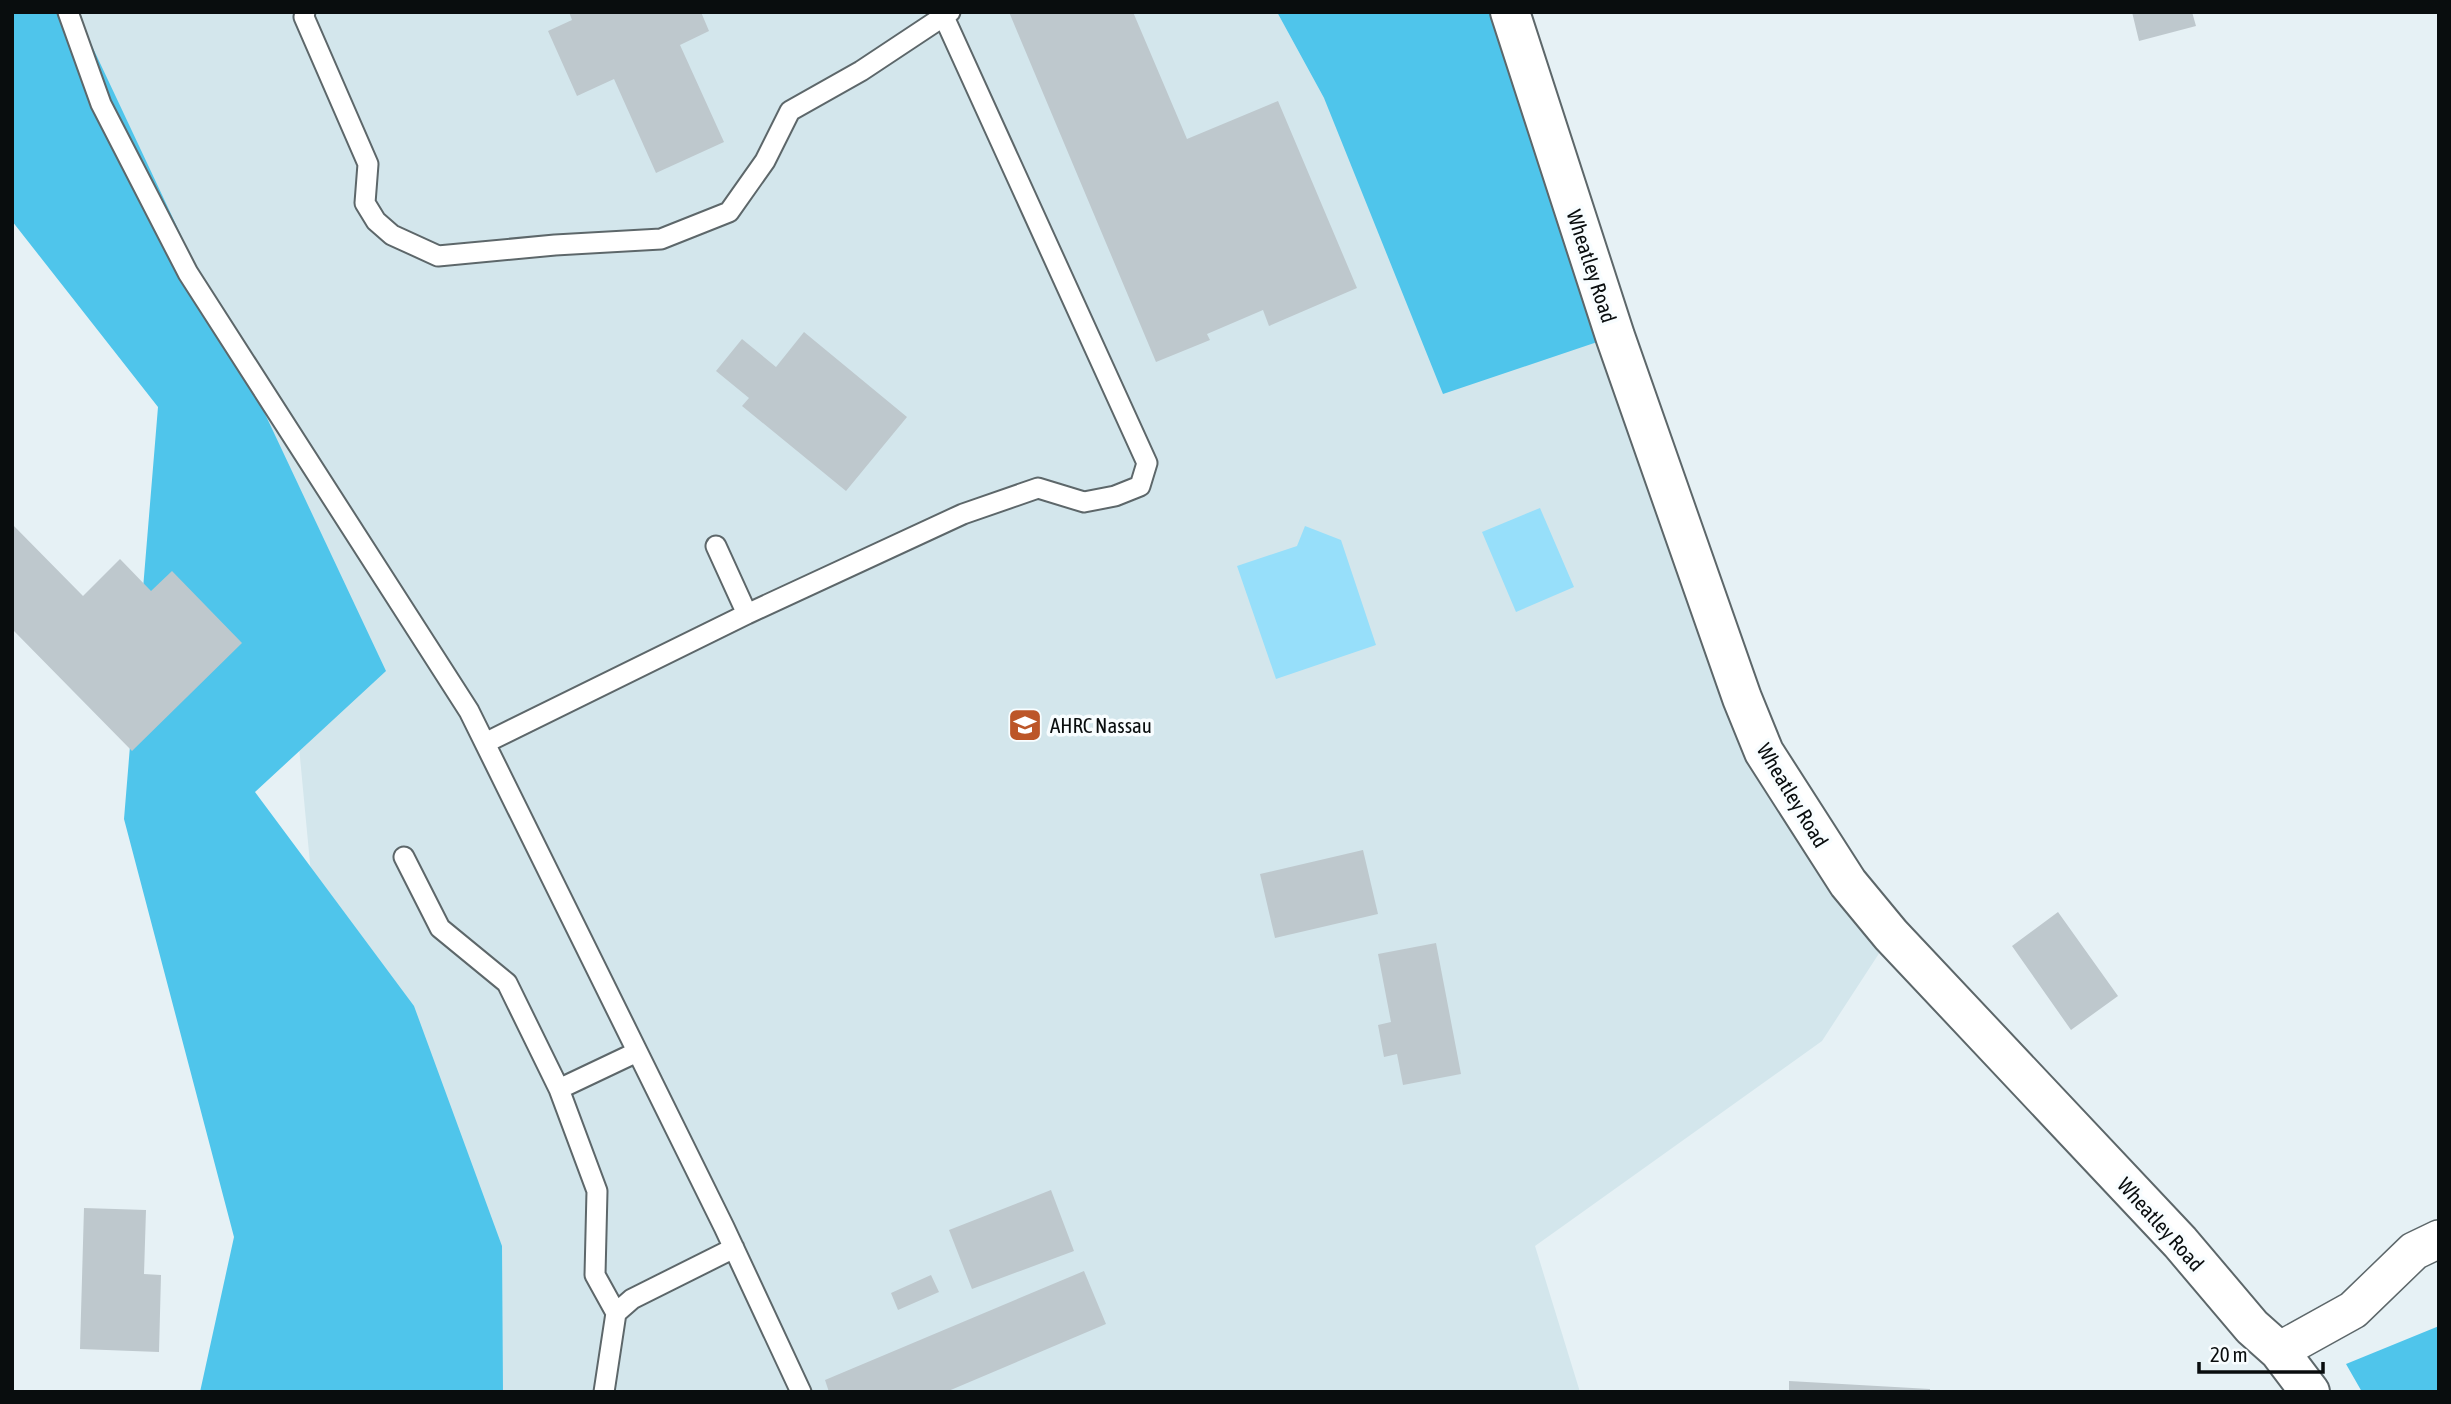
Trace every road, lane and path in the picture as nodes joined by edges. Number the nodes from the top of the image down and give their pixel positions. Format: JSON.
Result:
{"nodes":[{"id":1,"x":68,"y":12,"type":"edge"},
{"id":2,"x":305,"y":12,"type":"edge"},
{"id":3,"x":1510,"y":12,"type":"edge"},
{"id":4,"x":947,"y":14,"type":"edge"},
{"id":5,"x":716,"y":546,"type":"dead end"},
{"id":6,"x":747,"y":614,"type":"junction"},
{"id":7,"x":485,"y":743,"type":"junction"},
{"id":8,"x":404,"y":857,"type":"dead end"},
{"id":9,"x":637,"y":1052,"type":"junction"},
{"id":10,"x":559,"y":1090,"type":"junction"},
{"id":11,"x":2439,"y":1239,"type":"edge"},
{"id":12,"x":734,"y":1248,"type":"junction"},
{"id":13,"x":615,"y":1313,"type":"junction"},
{"id":14,"x":2279,"y":1351,"type":"junction"},
{"id":15,"x":604,"y":1392,"type":"edge"},
{"id":16,"x":801,"y":1392,"type":"edge"},
{"id":17,"x":2310,"y":1392,"type":"edge"}],
"edges":[{"from":1,"to":7,"type":"lane"},
{"from":2,"to":4,"type":"lane"},
{"from":3,"to":14,"type":"main road","name":"Wheatley Road"},
{"from":4,"to":6,"type":"lane"},
{"from":5,"to":6,"type":"lane"},
{"from":6,"to":7,"type":"lane"},
{"from":7,"to":9,"type":"lane"},
{"from":8,"to":10,"type":"lane"},
{"from":9,"to":10,"type":"lane"},
{"from":9,"to":12,"type":"lane"},
{"from":10,"to":13,"type":"lane"},
{"from":11,"to":14,"type":"street"},
{"from":12,"to":13,"type":"lane"},
{"from":12,"to":16,"type":"lane"},
{"from":13,"to":15,"type":"lane"},
{"from":14,"to":17,"type":"main road","name":"Wheatley Road"}]}
